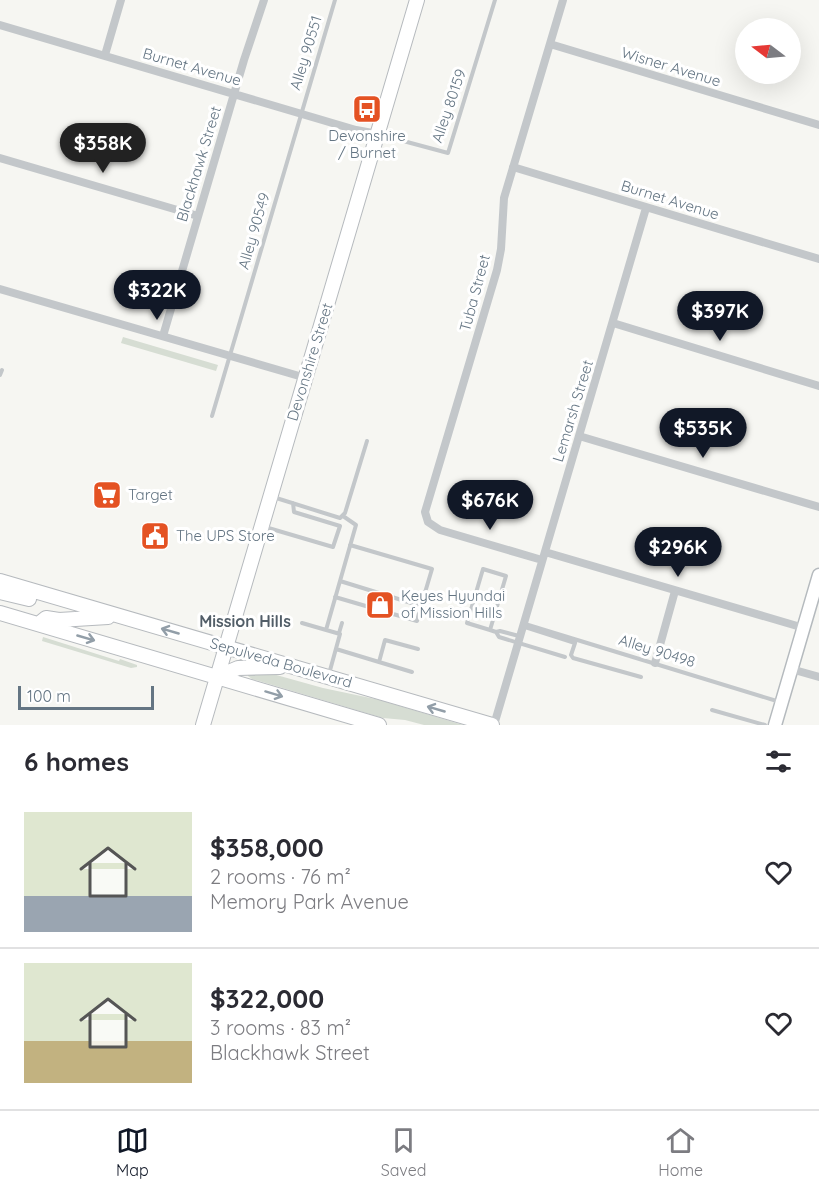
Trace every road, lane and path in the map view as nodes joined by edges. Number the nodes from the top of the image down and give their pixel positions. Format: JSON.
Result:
{"nodes":[{"id":1,"x":121,"y":0,"type":"edge"},
{"id":2,"x":264,"y":0,"type":"edge"},
{"id":3,"x":334,"y":0,"type":"edge"},
{"id":4,"x":417,"y":0,"type":"edge"},
{"id":5,"x":495,"y":0,"type":"edge"},
{"id":6,"x":563,"y":0,"type":"edge"},
{"id":7,"x":0,"y":25,"type":"edge"},
{"id":8,"x":550,"y":44,"type":"junction"},
{"id":9,"x":105,"y":55,"type":"junction"},
{"id":10,"x":234,"y":94,"type":"junction"},
{"id":11,"x":301,"y":113,"type":"junction"},
{"id":12,"x":819,"y":125,"type":"edge"},
{"id":13,"x":378,"y":134,"type":"junction"},
{"id":14,"x":0,"y":158,"type":"edge"},
{"id":15,"x":513,"y":167,"type":"junction"},
{"id":16,"x":646,"y":208,"type":"junction"},
{"id":17,"x":198,"y":216,"type":"junction"},
{"id":18,"x":819,"y":259,"type":"edge"},
{"id":19,"x":0,"y":289,"type":"edge"},
{"id":20,"x":613,"y":323,"type":"junction"},
{"id":21,"x":163,"y":336,"type":"junction"},
{"id":22,"x":230,"y":356,"type":"junction"},
{"id":23,"x":306,"y":378,"type":"junction"},
{"id":24,"x":819,"y":386,"type":"edge"},
{"id":25,"x":212,"y":416,"type":"dead end"},
{"id":26,"x":579,"y":436,"type":"junction"},
{"id":27,"x":367,"y":441,"type":"dead end"},
{"id":28,"x":270,"y":496,"type":"junction"},
{"id":29,"x":293,"y":504,"type":"junction"},
{"id":30,"x":819,"y":507,"type":"edge"},
{"id":31,"x":342,"y":515,"type":"junction"},
{"id":32,"x":261,"y":526,"type":"junction"},
{"id":33,"x":350,"y":545,"type":"junction"},
{"id":34,"x":544,"y":556,"type":"junction"},
{"id":35,"x":819,"y":575,"type":"edge"},
{"id":36,"x":340,"y":581,"type":"junction"},
{"id":37,"x":3,"y":586,"type":"edge"},
{"id":38,"x":675,"y":591,"type":"junction"},
{"id":39,"x":335,"y":597,"type":"junction"},
{"id":40,"x":421,"y":606,"type":"junction"},
{"id":41,"x":0,"y":613,"type":"edge"},
{"id":42,"x":119,"y":616,"type":"junction"},
{"id":43,"x":302,"y":623,"type":"dead end"},
{"id":44,"x":342,"y":623,"type":"dead end"},
{"id":45,"x":38,"y":624,"type":"junction"},
{"id":46,"x":525,"y":625,"type":"junction"},
{"id":47,"x":804,"y":628,"type":"junction"},
{"id":48,"x":326,"y":630,"type":"junction"},
{"id":49,"x":490,"y":630,"type":"junction"},
{"id":50,"x":496,"y":632,"type":"junction"},
{"id":51,"x":339,"y":633,"type":"junction"},
{"id":52,"x":520,"y":640,"type":"junction"},
{"id":53,"x":226,"y":647,"type":"junction"},
{"id":54,"x":336,"y":649,"type":"junction"},
{"id":55,"x":418,"y":649,"type":"dead end"},
{"id":56,"x":565,"y":657,"type":"dead end"},
{"id":57,"x":379,"y":662,"type":"junction"},
{"id":58,"x":655,"y":663,"type":"junction"},
{"id":59,"x":292,"y":667,"type":"junction"},
{"id":60,"x":792,"y":669,"type":"junction"},
{"id":61,"x":412,"y":672,"type":"dead end"},
{"id":62,"x":218,"y":677,"type":"junction"},
{"id":63,"x":328,"y":677,"type":"junction"},
{"id":64,"x":641,"y":677,"type":"dead end"},
{"id":65,"x":819,"y":677,"type":"edge"},
{"id":66,"x":782,"y":703,"type":"junction"},
{"id":67,"x":712,"y":710,"type":"dead end"},
{"id":68,"x":352,"y":721,"type":"edge"},
{"id":69,"x":203,"y":725,"type":"edge"},
{"id":70,"x":379,"y":725,"type":"edge"},
{"id":71,"x":493,"y":725,"type":"edge"},
{"id":72,"x":765,"y":725,"type":"edge"},
{"id":73,"x":775,"y":725,"type":"edge"}],
"edges":[{"from":1,"to":9,"type":"street"},
{"from":2,"to":10,"type":"street","name":"Blackhawk Street"},
{"from":3,"to":11,"type":"lane","name":"Alley 90551"},
{"from":4,"to":13,"type":"main road","name":"Devonshire Street"},
{"from":5,"to":13,"type":"lane","name":"Alley 80159"},
{"from":6,"to":8,"type":"street","name":"Tuba Street"},
{"from":7,"to":9,"type":"street","name":"Burnet Avenue"},
{"from":8,"to":12,"type":"street","name":"Wisner Avenue"},
{"from":8,"to":15,"type":"street","name":"Tuba Street"},
{"from":9,"to":10,"type":"street","name":"Burnet Avenue"},
{"from":10,"to":11,"type":"street","name":"Burnet Avenue"},
{"from":10,"to":17,"type":"street","name":"Blackhawk Street"},
{"from":11,"to":13,"type":"street","name":"Burnet Avenue"},
{"from":11,"to":22,"type":"lane","name":"Alley 90549"},
{"from":13,"to":23,"type":"main road","name":"Devonshire Street"},
{"from":14,"to":17,"type":"street"},
{"from":15,"to":16,"type":"street","name":"Burnet Avenue"},
{"from":15,"to":34,"type":"street","name":"Tuba Street"},
{"from":16,"to":18,"type":"street","name":"Burnet Avenue"},
{"from":16,"to":20,"type":"street","name":"Lemarsh Street"},
{"from":17,"to":21,"type":"street","name":"Blackhawk Street"},
{"from":19,"to":21,"type":"street"},
{"from":20,"to":24,"type":"street"},
{"from":20,"to":26,"type":"street","name":"Lemarsh Street"},
{"from":21,"to":22,"type":"street"},
{"from":22,"to":23,"type":"street"},
{"from":22,"to":25,"type":"lane","name":"Alley 90549"},
{"from":23,"to":28,"type":"main road","name":"Devonshire Street"},
{"from":26,"to":30,"type":"street"},
{"from":26,"to":34,"type":"street","name":"Lemarsh Street"},
{"from":27,"to":31,"type":"lane"},
{"from":28,"to":29,"type":"lane"},
{"from":28,"to":32,"type":"main road","name":"Devonshire Street"},
{"from":29,"to":31,"type":"lane"},
{"from":29,"to":32,"type":"lane"},
{"from":31,"to":33,"type":"lane"},
{"from":32,"to":53,"type":"main road","name":"Devonshire Street"},
{"from":33,"to":36,"type":"lane"},
{"from":33,"to":40,"type":"lane"},
{"from":34,"to":38,"type":"street"},
{"from":34,"to":46,"type":"street","name":"Lemarsh Street"},
{"from":35,"to":47,"type":"street"},
{"from":36,"to":39,"type":"lane"},
{"from":36,"to":40,"type":"lane"},
{"from":37,"to":42,"type":"main road","name":"Sepulveda Boulevard"},
{"from":38,"to":47,"type":"street"},
{"from":38,"to":58,"type":"street"},
{"from":39,"to":40,"type":"lane"},
{"from":39,"to":48,"type":"lane"},
{"from":41,"to":45,"type":"main road","name":"Sepulveda Boulevard"},
{"from":42,"to":45,"type":"main road"},
{"from":53,"to":42,"type":"main road","name":"Sepulveda Boulevard","one_way":true},
{"from":43,"to":48,"type":"lane"},
{"from":44,"to":51,"type":"lane"},
{"from":45,"to":62,"type":"main road","name":"Sepulveda Boulevard","one_way":true},
{"from":46,"to":52,"type":"street","name":"Lemarsh Street"},
{"from":46,"to":58,"type":"lane","name":"Alley 90498"},
{"from":46,"to":64,"type":"lane"},
{"from":47,"to":60,"type":"street"},
{"from":48,"to":51,"type":"lane"},
{"from":49,"to":49,"type":"lane"},
{"from":49,"to":50,"type":"lane"},
{"from":50,"to":52,"type":"lane"},
{"from":50,"to":52,"type":"lane"},
{"from":51,"to":54,"type":"lane"},
{"from":52,"to":56,"type":"lane"},
{"from":52,"to":71,"type":"street","name":"Lemarsh Street"},
{"from":53,"to":59,"type":"main road","name":"Sepulveda Boulevard"},
{"from":53,"to":62,"type":"main road","name":"Devonshire Street"},
{"from":54,"to":57,"type":"lane"},
{"from":54,"to":63,"type":"lane"},
{"from":55,"to":57,"type":"lane"},
{"from":57,"to":61,"type":"lane"},
{"from":58,"to":66,"type":"lane","name":"Alley 90498"},
{"from":59,"to":62,"type":"main road"},
{"from":59,"to":63,"type":"main road","name":"Sepulveda Boulevard"},
{"from":60,"to":65,"type":"street"},
{"from":60,"to":66,"type":"street"},
{"from":62,"to":68,"type":"main road","name":"Sepulveda Boulevard","one_way":true},
{"from":62,"to":69,"type":"main road","name":"Devonshire Street"},
{"from":71,"to":63,"type":"main road","name":"Sepulveda Boulevard","one_way":true},
{"from":66,"to":73,"type":"street"},
{"from":67,"to":72,"type":"lane"},
{"from":68,"to":70,"type":"main road","name":"Sepulveda Boulevard"}]}
